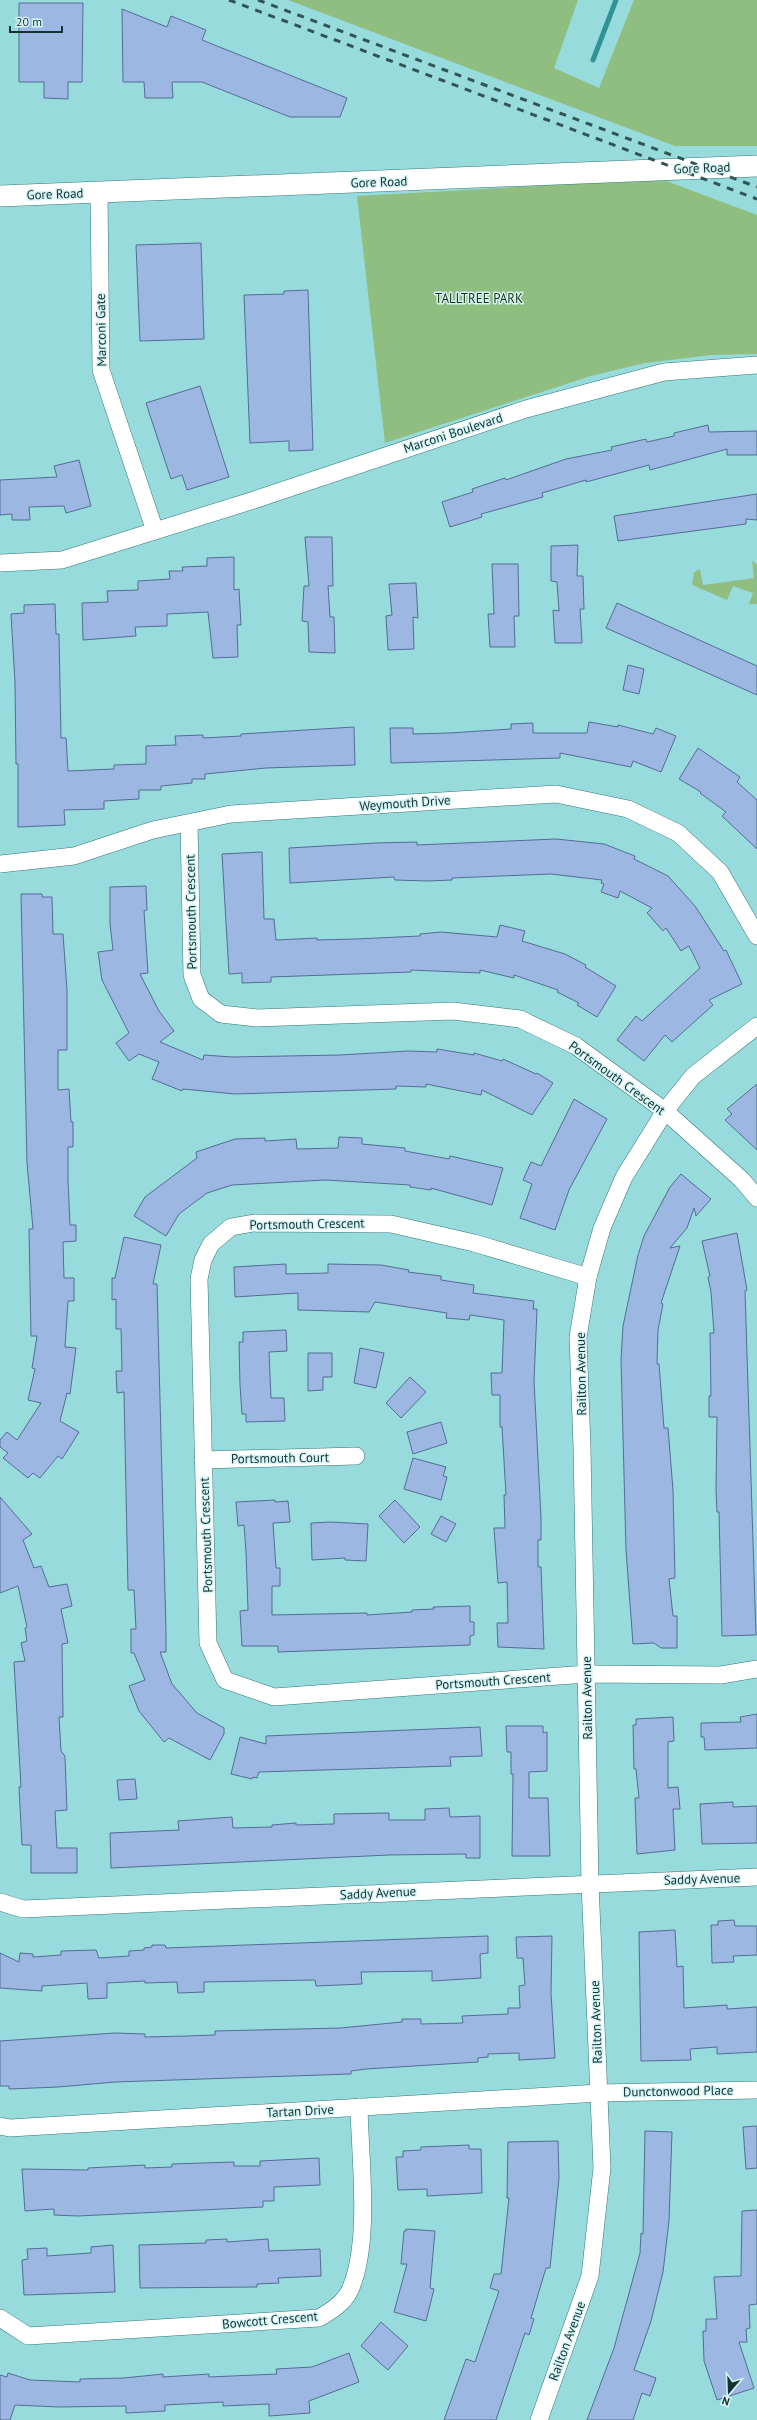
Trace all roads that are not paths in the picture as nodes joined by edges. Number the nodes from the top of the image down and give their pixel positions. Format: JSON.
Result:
{"nodes":[{"id":1,"x":757,"y":166,"type":"edge"},
{"id":2,"x":99,"y":193,"type":"junction"},
{"id":3,"x":0,"y":196,"type":"edge"},
{"id":4,"x":757,"y":365,"type":"edge"},
{"id":5,"x":155,"y":531,"type":"junction"},
{"id":6,"x":0,"y":563,"type":"edge"},
{"id":7,"x":189,"y":822,"type":"junction"},
{"id":8,"x":0,"y":864,"type":"edge"},
{"id":9,"x":757,"y":936,"type":"edge"},
{"id":10,"x":757,"y":1026,"type":"edge"},
{"id":11,"x":665,"y":1111,"type":"junction"},
{"id":12,"x":757,"y":1198,"type":"edge"},
{"id":13,"x":588,"y":1277,"type":"junction"},
{"id":14,"x":356,"y":1456,"type":"dead end"},
{"id":15,"x":204,"y":1460,"type":"junction"},
{"id":16,"x":757,"y":1669,"type":"edge"},
{"id":17,"x":587,"y":1674,"type":"junction"},
{"id":18,"x":757,"y":1877,"type":"edge"},
{"id":19,"x":590,"y":1883,"type":"junction"},
{"id":20,"x":0,"y":1902,"type":"edge"},
{"id":21,"x":757,"y":2090,"type":"edge"},
{"id":22,"x":599,"y":2093,"type":"junction"},
{"id":23,"x":359,"y":2107,"type":"junction"},
{"id":24,"x":0,"y":2126,"type":"edge"},
{"id":25,"x":0,"y":2318,"type":"edge"},
{"id":26,"x":539,"y":2420,"type":"edge"}],
"edges":[{"from":1,"to":2,"type":"main road","name":"Gore Road"},
{"from":2,"to":3,"type":"main road","name":"Gore Road"},
{"from":2,"to":5,"type":"street","name":"Marconi Gate"},
{"from":4,"to":5,"type":"street","name":"Marconi Boulevard"},
{"from":5,"to":6,"type":"street","name":"Marconi Boulevard"},
{"from":7,"to":8,"type":"street","name":"Weymouth Drive"},
{"from":7,"to":9,"type":"street","name":"Weymouth Drive"},
{"from":7,"to":11,"type":"street","name":"Portsmouth Crescent"},
{"from":10,"to":11,"type":"street","name":"Railton Avenue"},
{"from":11,"to":12,"type":"street","name":"Portsmouth Crescent"},
{"from":11,"to":13,"type":"street","name":"Railton Avenue"},
{"from":13,"to":15,"type":"street","name":"Portsmouth Crescent"},
{"from":13,"to":17,"type":"street","name":"Railton Avenue"},
{"from":14,"to":15,"type":"street","name":"Portsmouth Court"},
{"from":15,"to":17,"type":"street","name":"Portsmouth Crescent"},
{"from":16,"to":17,"type":"street","name":"Portsmouth Crescent"},
{"from":17,"to":19,"type":"street","name":"Railton Avenue"},
{"from":18,"to":19,"type":"street","name":"Saddy Avenue"},
{"from":19,"to":20,"type":"street","name":"Saddy Avenue"},
{"from":19,"to":22,"type":"street","name":"Railton Avenue"},
{"from":21,"to":22,"type":"street","name":"Dunctonwood Place"},
{"from":22,"to":23,"type":"street","name":"Tartan Drive"},
{"from":22,"to":26,"type":"street","name":"Railton Avenue"},
{"from":23,"to":24,"type":"street","name":"Tartan Drive"},
{"from":23,"to":25,"type":"street","name":"Bowcott Crescent"}]}
